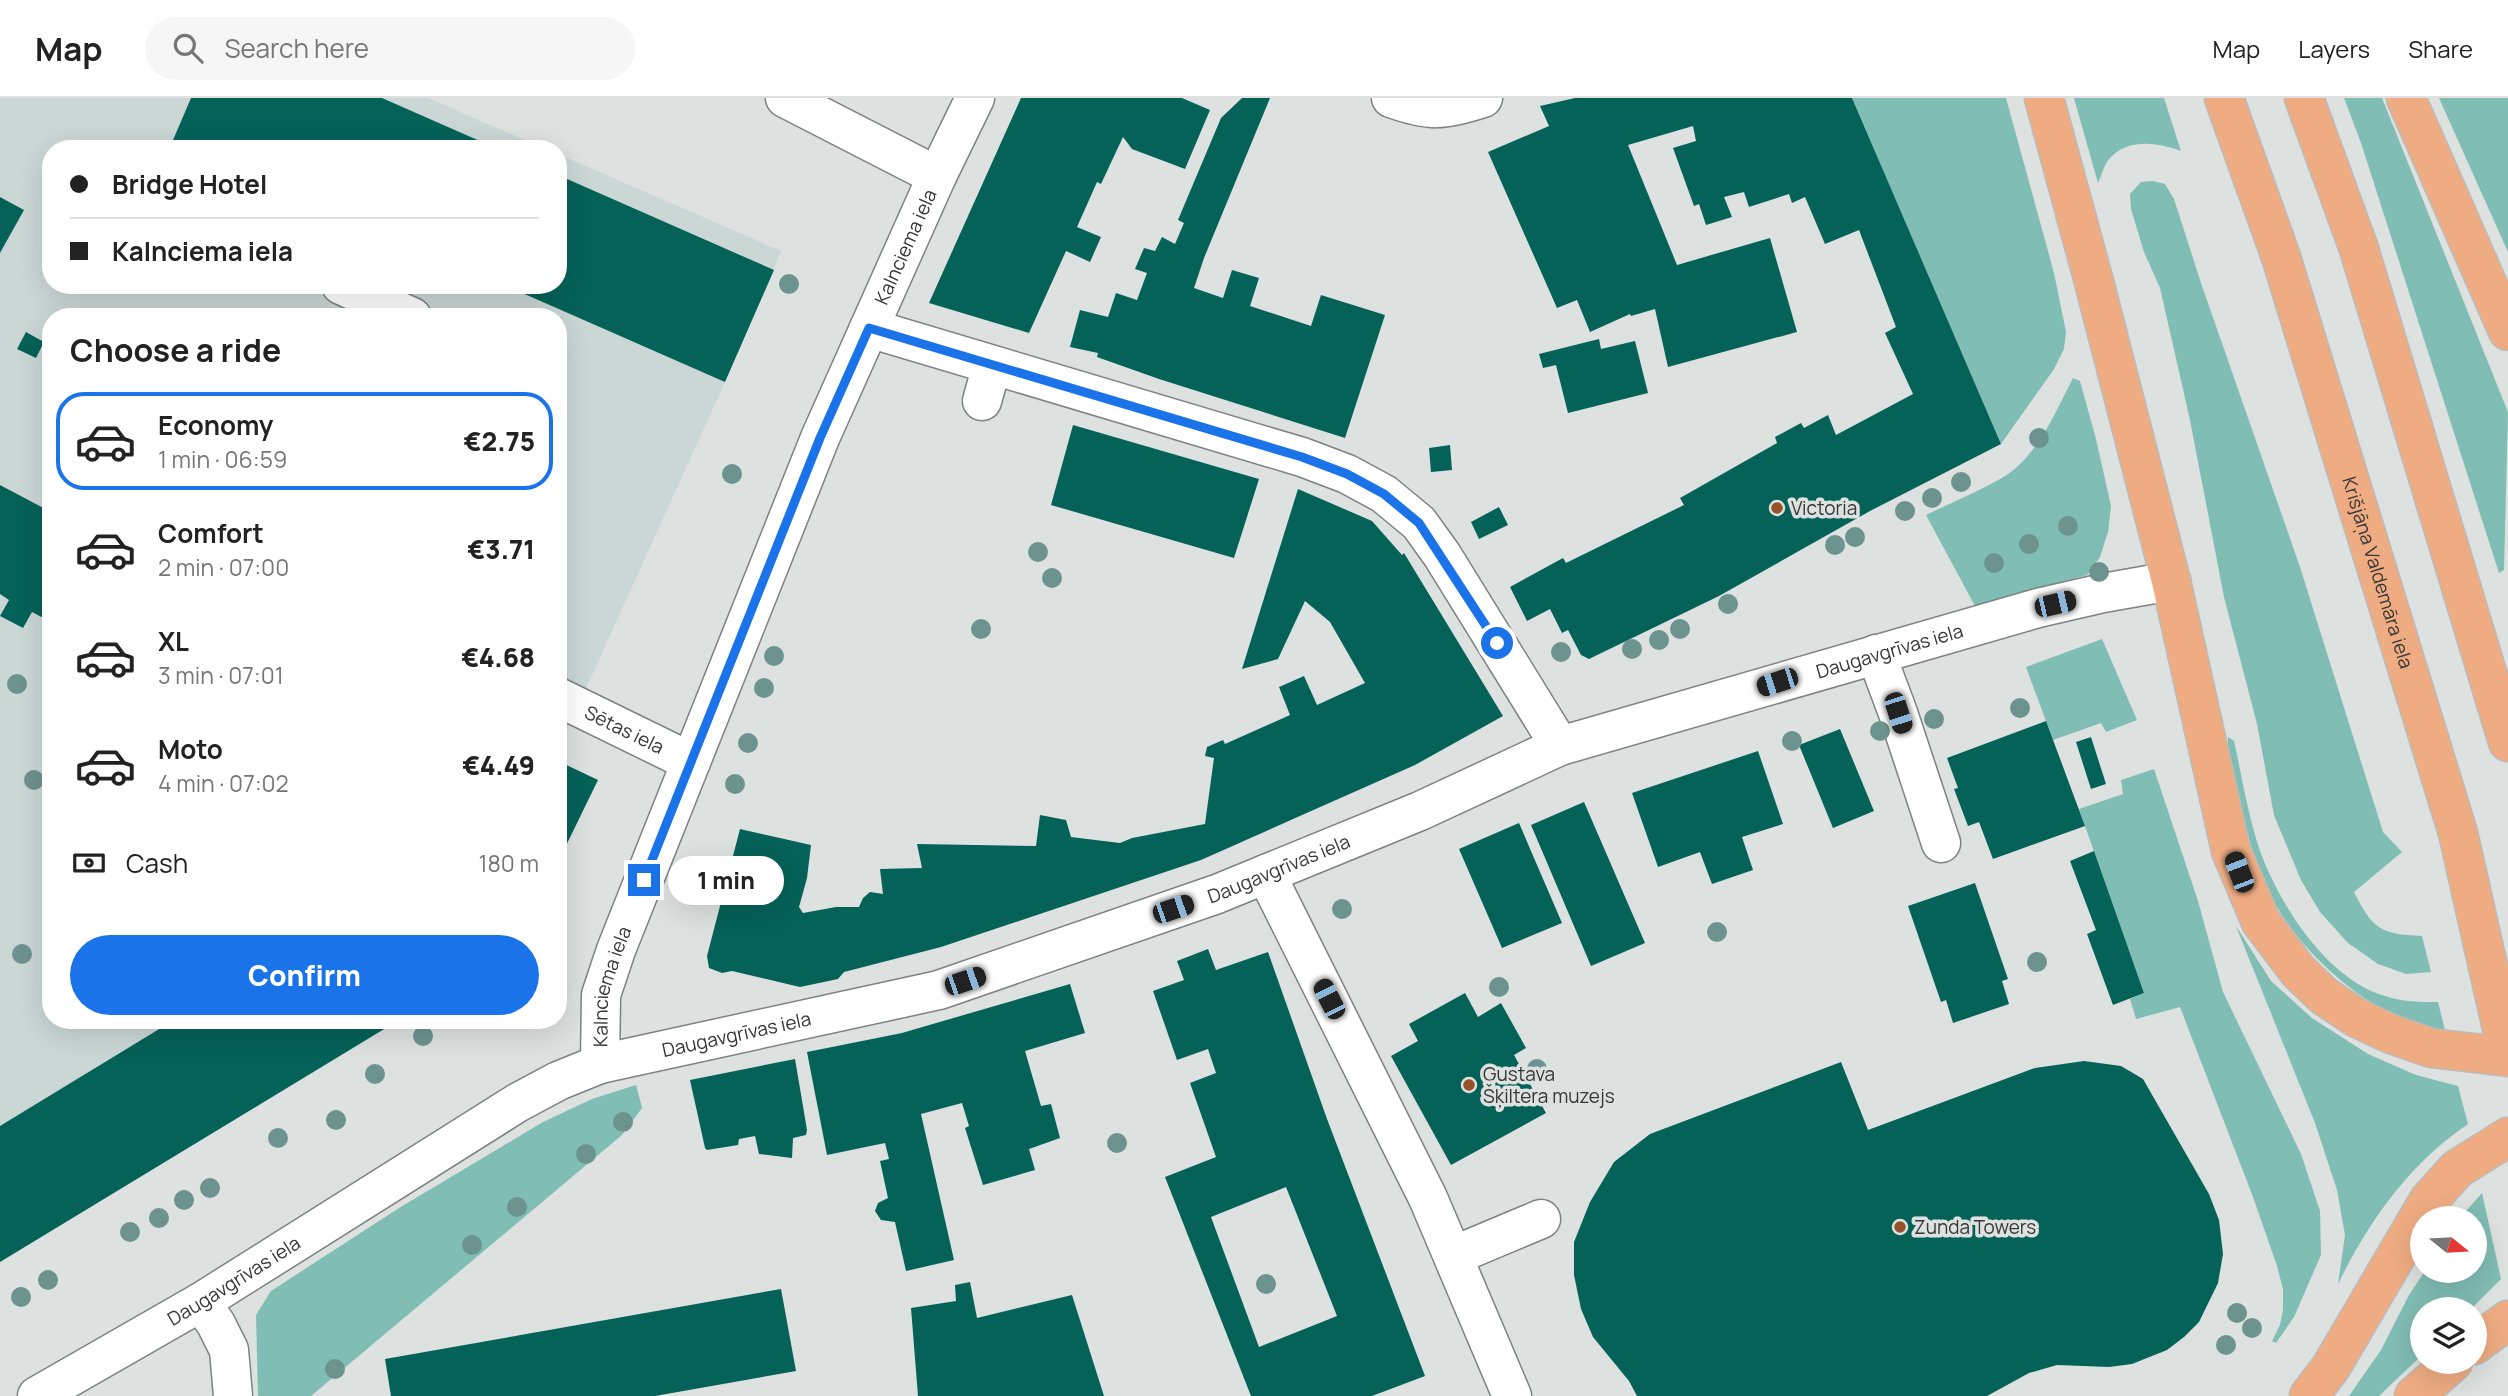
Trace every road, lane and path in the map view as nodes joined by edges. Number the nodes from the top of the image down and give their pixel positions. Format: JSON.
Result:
{"nodes":[{"id":1,"x":785,"y":98,"type":"edge"},
{"id":2,"x":975,"y":98,"type":"edge"},
{"id":3,"x":1391,"y":98,"type":"edge"},
{"id":4,"x":1483,"y":98,"type":"edge"},
{"id":5,"x":2044,"y":98,"type":"edge"},
{"id":6,"x":2224,"y":98,"type":"edge"},
{"id":7,"x":2304,"y":98,"type":"edge"},
{"id":8,"x":2406,"y":98,"type":"edge"},
{"id":9,"x":937,"y":176,"type":"junction"},
{"id":10,"x":361,"y":294,"type":"edge"},
{"id":11,"x":392,"y":308,"type":"edge"},
{"id":12,"x":869,"y":328,"type":"junction"},
{"id":13,"x":2508,"y":331,"type":"edge"},
{"id":14,"x":992,"y":365,"type":"junction"},
{"id":15,"x":982,"y":401,"type":"dead end"},
{"id":16,"x":2171,"y":581,"type":"junction"},
{"id":17,"x":1876,"y":654,"type":"junction"},
{"id":18,"x":567,"y":701,"type":"edge"},
{"id":19,"x":2508,"y":742,"type":"edge"},
{"id":20,"x":1560,"y":746,"type":"junction"},
{"id":21,"x":691,"y":762,"type":"junction"},
{"id":22,"x":1941,"y":843,"type":"dead end"},
{"id":23,"x":1266,"y":874,"type":"junction"},
{"id":24,"x":2508,"y":1056,"type":"edge"},
{"id":25,"x":600,"y":1064,"type":"junction"},
{"id":26,"x":2508,"y":1137,"type":"edge"},
{"id":27,"x":1541,"y":1219,"type":"dead end"},
{"id":28,"x":1453,"y":1256,"type":"junction"},
{"id":29,"x":201,"y":1302,"type":"junction"},
{"id":30,"x":2508,"y":1320,"type":"edge"},
{"id":31,"x":2487,"y":1336,"type":"edge"},
{"id":32,"x":2439,"y":1374,"type":"edge"},
{"id":33,"x":2444,"y":1374,"type":"edge"},
{"id":34,"x":37,"y":1396,"type":"edge"},
{"id":35,"x":233,"y":1396,"type":"edge"},
{"id":36,"x":1512,"y":1396,"type":"edge"},
{"id":37,"x":2309,"y":1396,"type":"edge"},
{"id":38,"x":2414,"y":1396,"type":"edge"},
{"id":39,"x":2424,"y":1396,"type":"edge"}],
"edges":[{"from":1,"to":9,"type":"street"},
{"from":2,"to":9,"type":"street","name":"Kalnciema iela"},
{"from":3,"to":4,"type":"street"},
{"from":5,"to":16,"type":"main road"},
{"from":6,"to":24,"type":"main road","name":"Krišjāņa Valdemāra iela"},
{"from":7,"to":19,"type":"main road"},
{"from":8,"to":13,"type":"main road"},
{"from":9,"to":12,"type":"street","name":"Kalnciema iela"},
{"from":10,"to":11,"type":"street"},
{"from":12,"to":14,"type":"street"},
{"from":12,"to":21,"type":"street","name":"Kalnciema iela"},
{"from":14,"to":15,"type":"street"},
{"from":14,"to":20,"type":"street"},
{"from":16,"to":17,"type":"street","name":"Daugavgrīvas iela"},
{"from":16,"to":24,"type":"main road"},
{"from":17,"to":20,"type":"street","name":"Daugavgrīvas iela"},
{"from":17,"to":22,"type":"street"},
{"from":18,"to":21,"type":"street","name":"Sētas iela"},
{"from":20,"to":23,"type":"street","name":"Daugavgrīvas iela"},
{"from":21,"to":25,"type":"street","name":"Kalnciema iela"},
{"from":23,"to":25,"type":"street","name":"Daugavgrīvas iela"},
{"from":23,"to":28,"type":"street"},
{"from":25,"to":29,"type":"street","name":"Daugavgrīvas iela"},
{"from":26,"to":37,"type":"main road"},
{"from":27,"to":28,"type":"street"},
{"from":28,"to":36,"type":"street"},
{"from":29,"to":34,"type":"street","name":"Daugavgrīvas iela"},
{"from":29,"to":35,"type":"street"},
{"from":30,"to":31,"type":"main road"},
{"from":32,"to":38,"type":"main road"},
{"from":33,"to":39,"type":"main road"}]}
